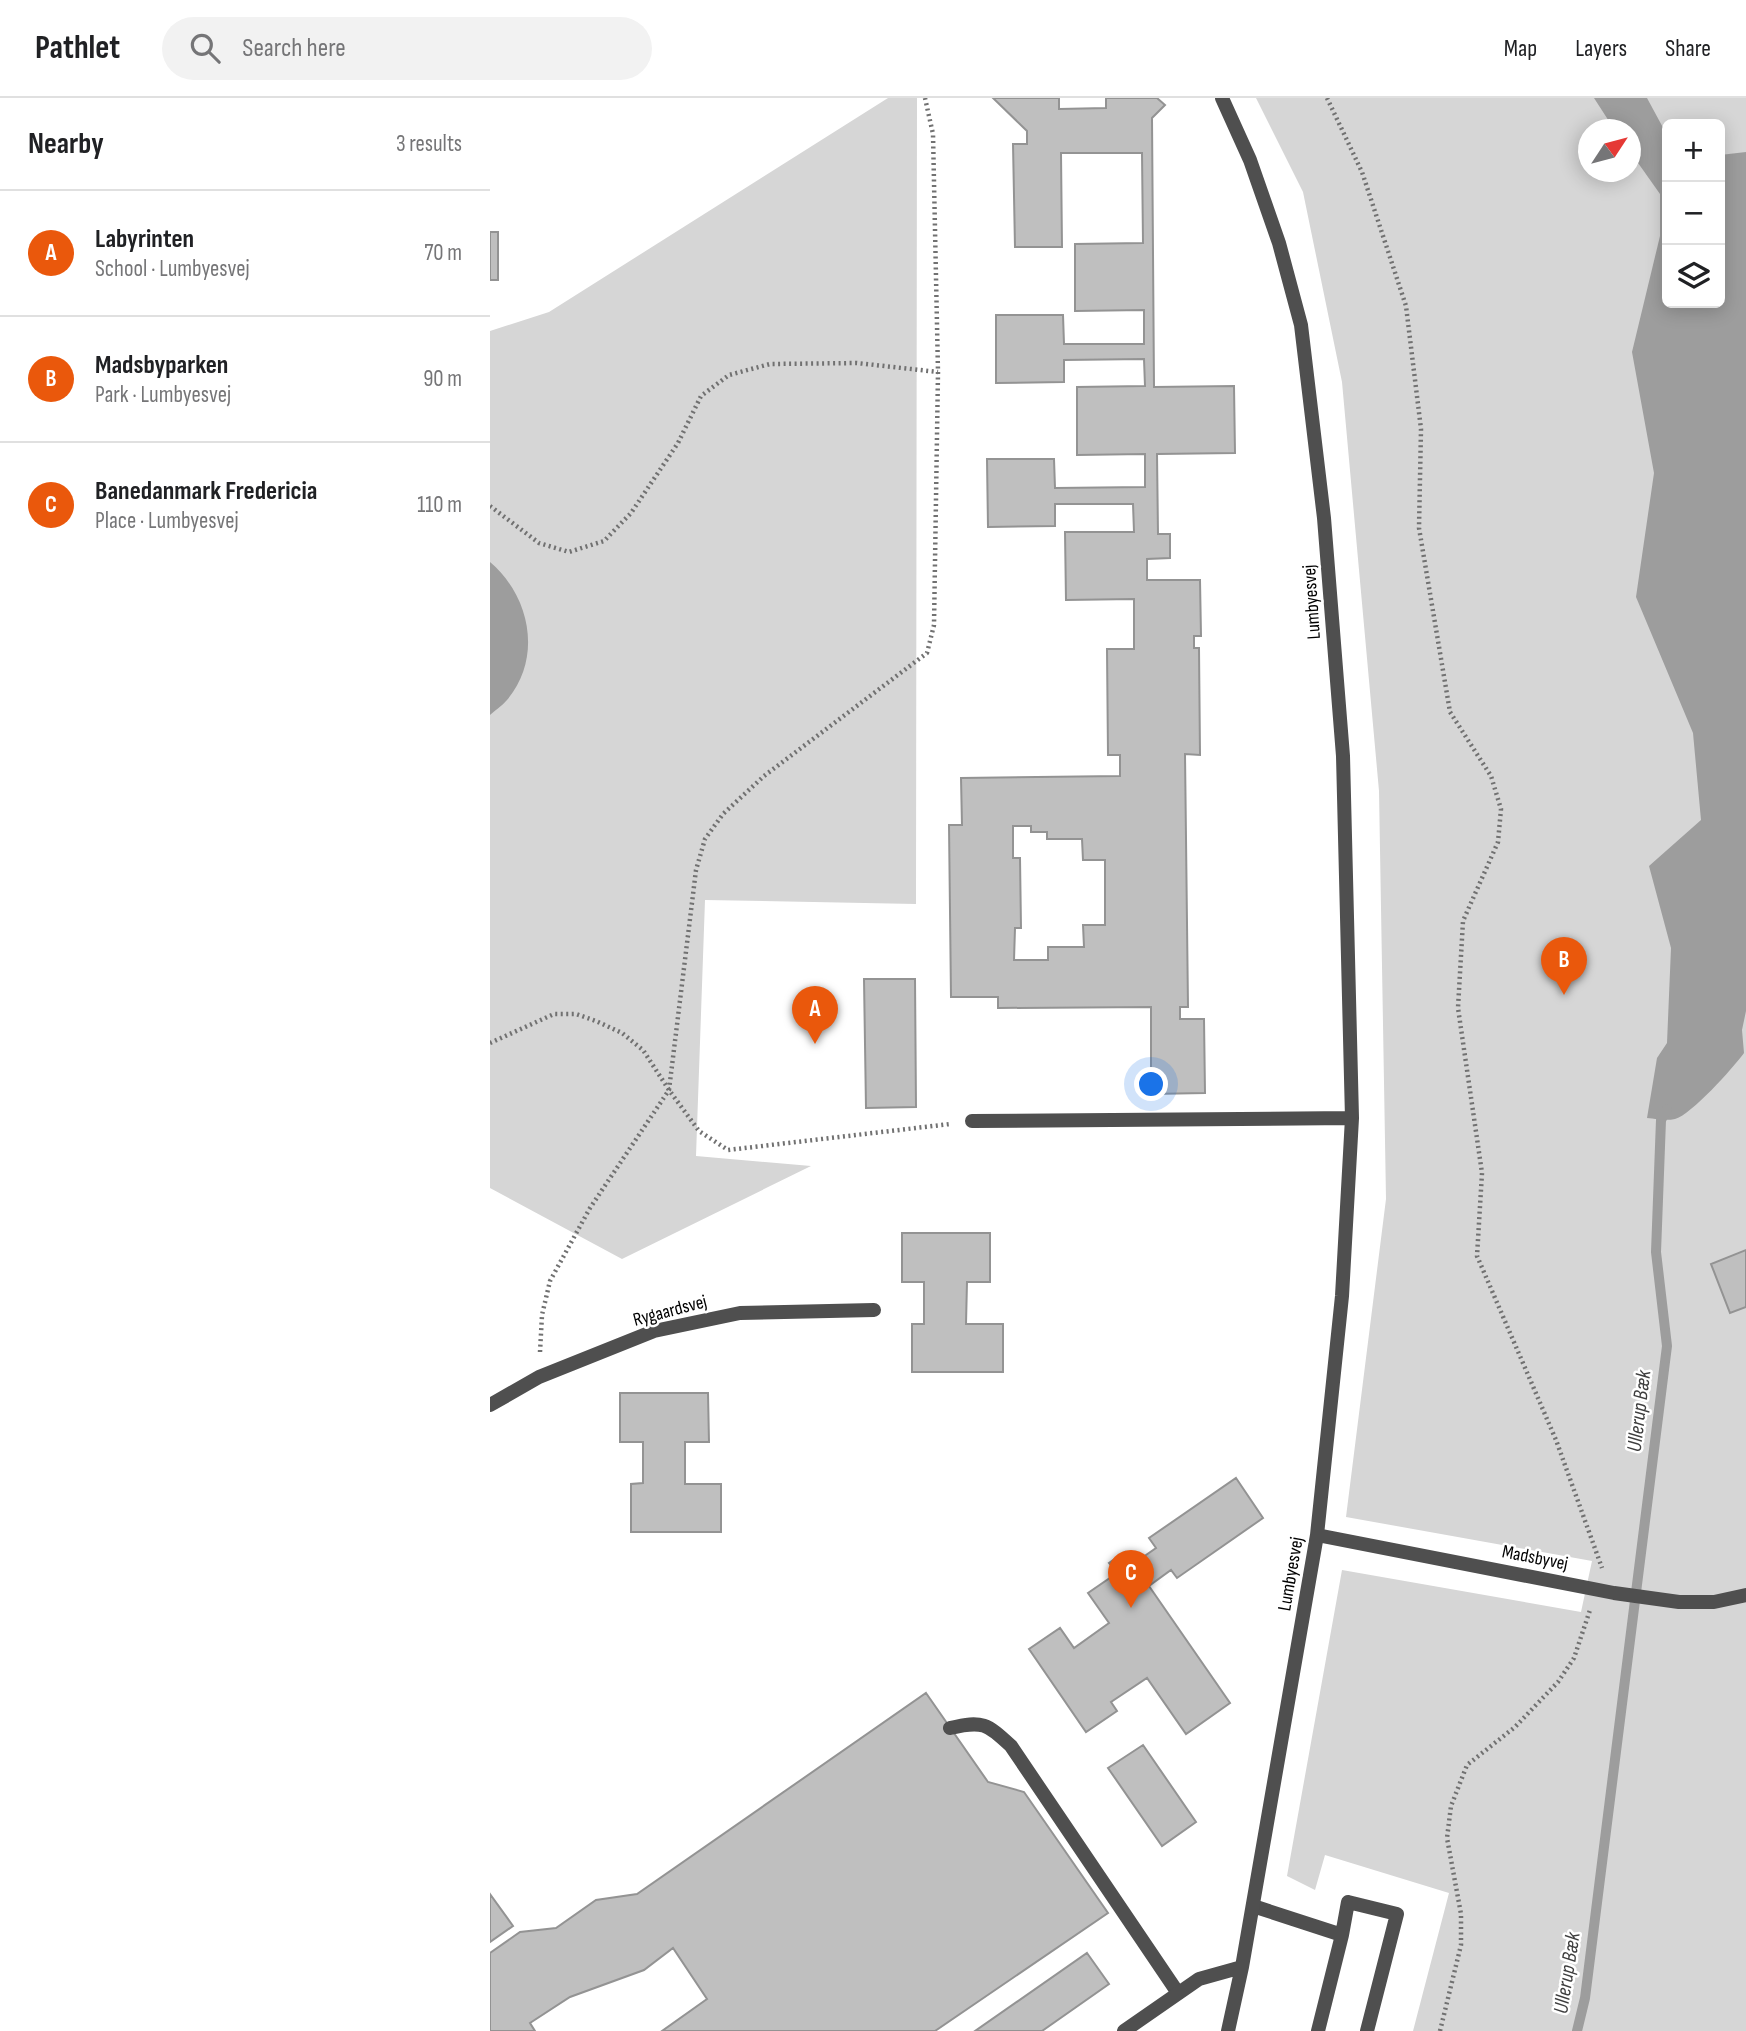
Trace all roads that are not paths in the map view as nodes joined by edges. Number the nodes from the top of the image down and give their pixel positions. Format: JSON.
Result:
{"nodes":[{"id":1,"x":1222,"y":98,"type":"edge"},
{"id":2,"x":1352,"y":1118,"type":"junction"},
{"id":3,"x":972,"y":1121,"type":"road end"},
{"id":4,"x":874,"y":1310,"type":"dead end"},
{"id":5,"x":490,"y":1405,"type":"edge"},
{"id":6,"x":1317,"y":1535,"type":"junction"},
{"id":7,"x":1746,"y":1595,"type":"edge"},
{"id":8,"x":950,"y":1728,"type":"dead end"},
{"id":9,"x":1253,"y":1906,"type":"junction"},
{"id":10,"x":1342,"y":1935,"type":"junction"},
{"id":11,"x":1242,"y":1967,"type":"junction"},
{"id":12,"x":1178,"y":1993,"type":"junction"},
{"id":13,"x":1124,"y":2031,"type":"edge"},
{"id":14,"x":1228,"y":2031,"type":"edge"},
{"id":15,"x":1318,"y":2031,"type":"edge"},
{"id":16,"x":1367,"y":2031,"type":"edge"}],
"edges":[{"from":1,"to":2,"type":"street","name":"Lumbyesvej"},
{"from":2,"to":3,"type":"street"},
{"from":2,"to":6,"type":"street","name":"Lumbyesvej"},
{"from":4,"to":5,"type":"street","name":"Rygaardsvej"},
{"from":6,"to":7,"type":"street","name":"Madsbyvej"},
{"from":6,"to":9,"type":"street","name":"Lumbyesvej"},
{"from":8,"to":12,"type":"street"},
{"from":9,"to":10,"type":"street"},
{"from":9,"to":11,"type":"street","name":"Lumbyesvej"},
{"from":10,"to":15,"type":"street"},
{"from":10,"to":16,"type":"street"},
{"from":11,"to":12,"type":"street"},
{"from":11,"to":14,"type":"street","name":"Lumbyesvej"},
{"from":12,"to":13,"type":"street"}]}
